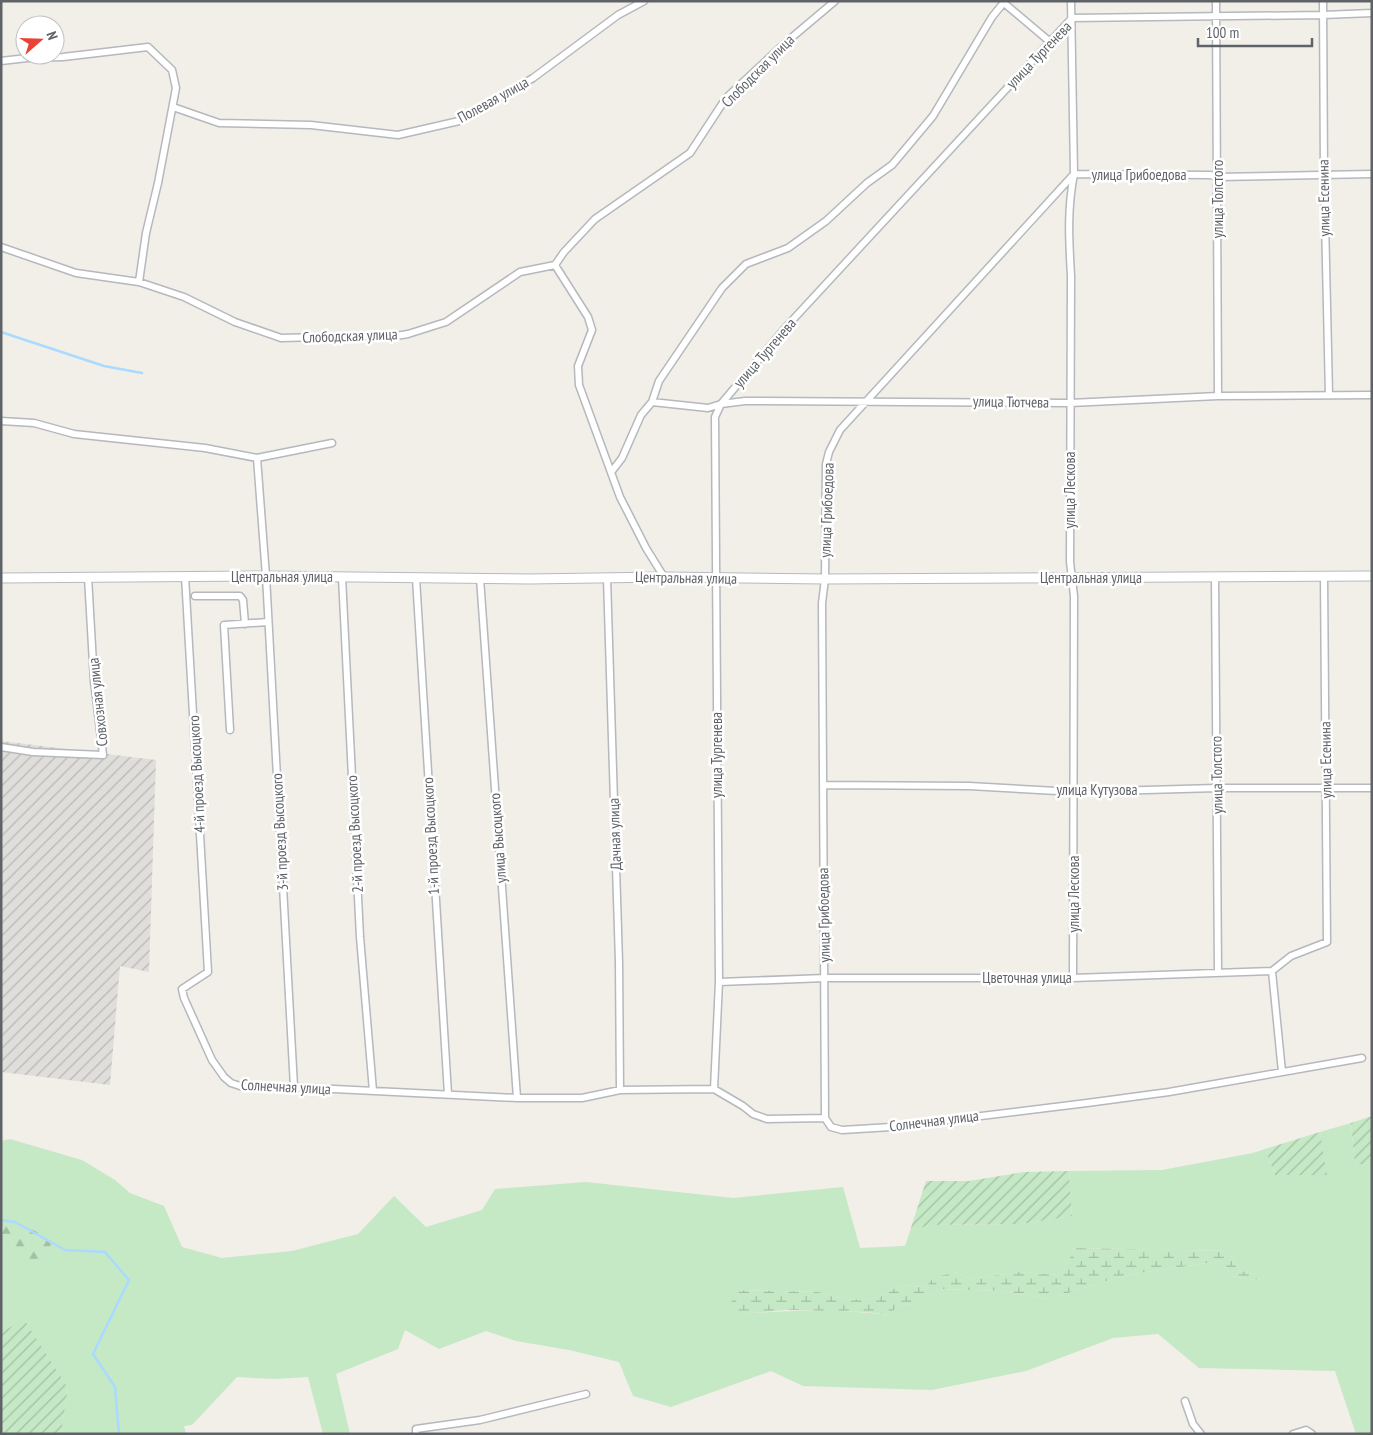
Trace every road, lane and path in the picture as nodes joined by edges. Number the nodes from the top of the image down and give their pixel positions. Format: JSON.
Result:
{"nodes":[{"id":1,"x":644,"y":1,"type":"edge"},
{"id":2,"x":835,"y":1,"type":"edge"},
{"id":3,"x":1071,"y":1,"type":"edge"},
{"id":4,"x":1216,"y":1,"type":"edge"},
{"id":5,"x":1323,"y":1,"type":"edge"},
{"id":6,"x":1005,"y":2,"type":"edge"},
{"id":7,"x":1372,"y":13,"type":"edge"},
{"id":8,"x":1323,"y":15,"type":"junction"},
{"id":9,"x":1216,"y":17,"type":"junction"},
{"id":10,"x":1072,"y":18,"type":"junction"},
{"id":11,"x":1049,"y":41,"type":"junction"},
{"id":12,"x":1,"y":61,"type":"edge"},
{"id":13,"x":173,"y":108,"type":"junction"},
{"id":14,"x":1074,"y":174,"type":"junction"},
{"id":15,"x":1372,"y":174,"type":"edge"},
{"id":16,"x":1324,"y":175,"type":"junction"},
{"id":17,"x":1218,"y":177,"type":"junction"},
{"id":18,"x":1,"y":247,"type":"edge"},
{"id":19,"x":555,"y":265,"type":"junction"},
{"id":20,"x":140,"y":282,"type":"junction"},
{"id":21,"x":1329,"y":395,"type":"junction"},
{"id":22,"x":1372,"y":395,"type":"edge"},
{"id":23,"x":1218,"y":396,"type":"junction"},
{"id":24,"x":868,"y":401,"type":"junction"},
{"id":25,"x":652,"y":402,"type":"junction"},
{"id":26,"x":1070,"y":403,"type":"junction"},
{"id":27,"x":721,"y":404,"type":"junction"},
{"id":28,"x":1,"y":421,"type":"edge"},
{"id":29,"x":332,"y":443,"type":"dead end"},
{"id":30,"x":257,"y":458,"type":"junction"},
{"id":31,"x":612,"y":471,"type":"junction"},
{"id":32,"x":185,"y":576,"type":"junction"},
{"id":33,"x":266,"y":576,"type":"junction"},
{"id":34,"x":1372,"y":576,"type":"edge"},
{"id":35,"x":88,"y":577,"type":"junction"},
{"id":36,"x":342,"y":577,"type":"junction"},
{"id":37,"x":1215,"y":577,"type":"junction"},
{"id":38,"x":1324,"y":577,"type":"junction"},
{"id":39,"x":1,"y":578,"type":"edge"},
{"id":40,"x":416,"y":578,"type":"junction"},
{"id":41,"x":480,"y":578,"type":"junction"},
{"id":42,"x":607,"y":578,"type":"junction"},
{"id":43,"x":664,"y":578,"type":"junction"},
{"id":44,"x":716,"y":578,"type":"junction"},
{"id":45,"x":1071,"y":578,"type":"junction"},
{"id":46,"x":825,"y":579,"type":"junction"},
{"id":47,"x":195,"y":596,"type":"dead end"},
{"id":48,"x":268,"y":622,"type":"junction"},
{"id":49,"x":245,"y":624,"type":"junction"},
{"id":50,"x":230,"y":730,"type":"dead end"},
{"id":51,"x":1,"y":747,"type":"edge"},
{"id":52,"x":823,"y":785,"type":"junction"},
{"id":53,"x":1217,"y":788,"type":"junction"},
{"id":54,"x":1326,"y":788,"type":"junction"},
{"id":55,"x":1372,"y":788,"type":"edge"},
{"id":56,"x":1075,"y":792,"type":"junction"},
{"id":57,"x":1272,"y":971,"type":"junction"},
{"id":58,"x":1218,"y":972,"type":"junction"},
{"id":59,"x":825,"y":978,"type":"junction"},
{"id":60,"x":1073,"y":978,"type":"junction"},
{"id":61,"x":718,"y":982,"type":"junction"},
{"id":62,"x":182,"y":989,"type":"joint"},
{"id":63,"x":1362,"y":1058,"type":"dead end"},
{"id":64,"x":1282,"y":1072,"type":"junction"},
{"id":65,"x":294,"y":1087,"type":"junction"},
{"id":66,"x":714,"y":1089,"type":"junction"},
{"id":67,"x":620,"y":1090,"type":"junction"},
{"id":68,"x":373,"y":1091,"type":"junction"},
{"id":69,"x":448,"y":1094,"type":"junction"},
{"id":70,"x":517,"y":1098,"type":"junction"},
{"id":71,"x":825,"y":1118,"type":"junction"},
{"id":72,"x":586,"y":1394,"type":"dead end"},
{"id":73,"x":1185,"y":1401,"type":"dead end"},
{"id":74,"x":416,"y":1434,"type":"edge"},
{"id":75,"x":1201,"y":1434,"type":"edge"},
{"id":76,"x":1292,"y":1434,"type":"edge"},
{"id":77,"x":1312,"y":1434,"type":"edge"}],
"edges":[{"from":1,"to":13,"type":"street","name":"Полевая улица"},
{"from":2,"to":19,"type":"street","name":"Слободская улица"},
{"from":3,"to":10,"type":"street","name":"улица Лескова"},
{"from":4,"to":9,"type":"street","name":"улица Толстого"},
{"from":5,"to":8,"type":"street","name":"улица Есенина"},
{"from":6,"to":11,"type":"street"},
{"from":6,"to":25,"type":"street"},
{"from":7,"to":8,"type":"street","name":"улица Тургенева"},
{"from":8,"to":9,"type":"street","name":"улица Тургенева"},
{"from":8,"to":16,"type":"street","name":"улица Есенина"},
{"from":9,"to":10,"type":"street","name":"улица Тургенева"},
{"from":9,"to":17,"type":"street","name":"улица Толстого"},
{"from":10,"to":11,"type":"street","name":"улица Тургенева"},
{"from":10,"to":14,"type":"street","name":"улица Лескова"},
{"from":11,"to":27,"type":"street","name":"улица Тургенева"},
{"from":12,"to":13,"type":"street"},
{"from":13,"to":20,"type":"street"},
{"from":14,"to":17,"type":"street","name":"улица Грибоедова"},
{"from":14,"to":24,"type":"street","name":"улица Грибоедова"},
{"from":14,"to":26,"type":"street","name":"улица Лескова"},
{"from":15,"to":16,"type":"street","name":"улица Грибоедова"},
{"from":16,"to":17,"type":"street","name":"улица Грибоедова"},
{"from":16,"to":21,"type":"street","name":"улица Есенина"},
{"from":17,"to":23,"type":"street","name":"улица Толстого"},
{"from":18,"to":20,"type":"street","name":"Слободская улица"},
{"from":19,"to":20,"type":"street","name":"Слободская улица"},
{"from":19,"to":31,"type":"street"},
{"from":21,"to":22,"type":"street","name":"улица Тютчева"},
{"from":21,"to":23,"type":"street","name":"улица Тютчева"},
{"from":23,"to":26,"type":"street","name":"улица Тютчева"},
{"from":24,"to":26,"type":"street","name":"улица Тютчева"},
{"from":24,"to":27,"type":"street","name":"улица Тютчева"},
{"from":24,"to":46,"type":"street","name":"улица Грибоедова"},
{"from":25,"to":27,"type":"street","name":"улица Тютчева"},
{"from":25,"to":31,"type":"street"},
{"from":26,"to":45,"type":"street","name":"улица Лескова"},
{"from":27,"to":44,"type":"street","name":"улица Тургенева"},
{"from":28,"to":30,"type":"street"},
{"from":29,"to":30,"type":"street"},
{"from":30,"to":33,"type":"street","name":"3-й проезд Высоцкого"},
{"from":31,"to":43,"type":"street"},
{"from":32,"to":33,"type":"street","name":"Центральная улица"},
{"from":32,"to":35,"type":"street","name":"Центральная улица"},
{"from":32,"to":62,"type":"street","name":"4-й проезд Высоцкого"},
{"from":33,"to":36,"type":"street","name":"Центральная улица"},
{"from":33,"to":48,"type":"street","name":"3-й проезд Высоцкого"},
{"from":34,"to":38,"type":"street","name":"Центральная улица"},
{"from":35,"to":39,"type":"street","name":"Центральная улица"},
{"from":35,"to":51,"type":"street","name":"Совхозная улица"},
{"from":36,"to":40,"type":"street","name":"Центральная улица"},
{"from":36,"to":68,"type":"street","name":"2-й проезд Высоцкого"},
{"from":37,"to":38,"type":"street","name":"Центральная улица"},
{"from":37,"to":45,"type":"street","name":"Центральная улица"},
{"from":37,"to":53,"type":"street","name":"улица Толстого"},
{"from":38,"to":54,"type":"street","name":"улица Есенина"},
{"from":40,"to":41,"type":"street","name":"Центральная улица"},
{"from":40,"to":69,"type":"street","name":"1-й проезд Высоцкого"},
{"from":41,"to":42,"type":"street","name":"Центральная улица"},
{"from":41,"to":70,"type":"street","name":"улица Высоцкого"},
{"from":42,"to":43,"type":"street","name":"Центральная улица"},
{"from":42,"to":67,"type":"street","name":"Дачная улица"},
{"from":43,"to":44,"type":"street","name":"Центральная улица"},
{"from":44,"to":46,"type":"street","name":"Центральная улица"},
{"from":44,"to":61,"type":"street","name":"улица Тургенева"},
{"from":45,"to":46,"type":"street","name":"Центральная улица"},
{"from":45,"to":56,"type":"street","name":"улица Лескова"},
{"from":46,"to":52,"type":"street","name":"улица Грибоедова"},
{"from":47,"to":49,"type":"street"},
{"from":48,"to":49,"type":"street"},
{"from":48,"to":65,"type":"street","name":"3-й проезд Высоцкого"},
{"from":49,"to":50,"type":"street"},
{"from":52,"to":56,"type":"street","name":"улица Кутузова"},
{"from":52,"to":59,"type":"street","name":"улица Грибоедова"},
{"from":53,"to":54,"type":"street","name":"улица Кутузова"},
{"from":53,"to":56,"type":"street","name":"улица Кутузова"},
{"from":53,"to":58,"type":"street","name":"улица Толстого"},
{"from":54,"to":55,"type":"street","name":"улица Кутузова"},
{"from":54,"to":57,"type":"street","name":"улица Есенина"},
{"from":56,"to":60,"type":"street","name":"улица Лескова"},
{"from":57,"to":58,"type":"street","name":"Цветочная улица"},
{"from":57,"to":64,"type":"street"},
{"from":58,"to":60,"type":"street","name":"Цветочная улица"},
{"from":59,"to":60,"type":"street","name":"Цветочная улица"},
{"from":59,"to":61,"type":"street","name":"Цветочная улица"},
{"from":59,"to":71,"type":"street","name":"улица Грибоедова"},
{"from":61,"to":66,"type":"street","name":"улица Тургенева"},
{"from":62,"to":65,"type":"street","name":"Солнечная улица"},
{"from":63,"to":64,"type":"street","name":"Солнечная улица"},
{"from":64,"to":71,"type":"street","name":"Солнечная улица"},
{"from":65,"to":68,"type":"street","name":"Солнечная улица"},
{"from":66,"to":67,"type":"street"},
{"from":66,"to":71,"type":"street"},
{"from":67,"to":70,"type":"street"},
{"from":68,"to":69,"type":"street","name":"Солнечная улица"},
{"from":69,"to":70,"type":"street","name":"Солнечная улица"},
{"from":72,"to":74,"type":"street"},
{"from":73,"to":75,"type":"street"},
{"from":76,"to":77,"type":"street"}]}
